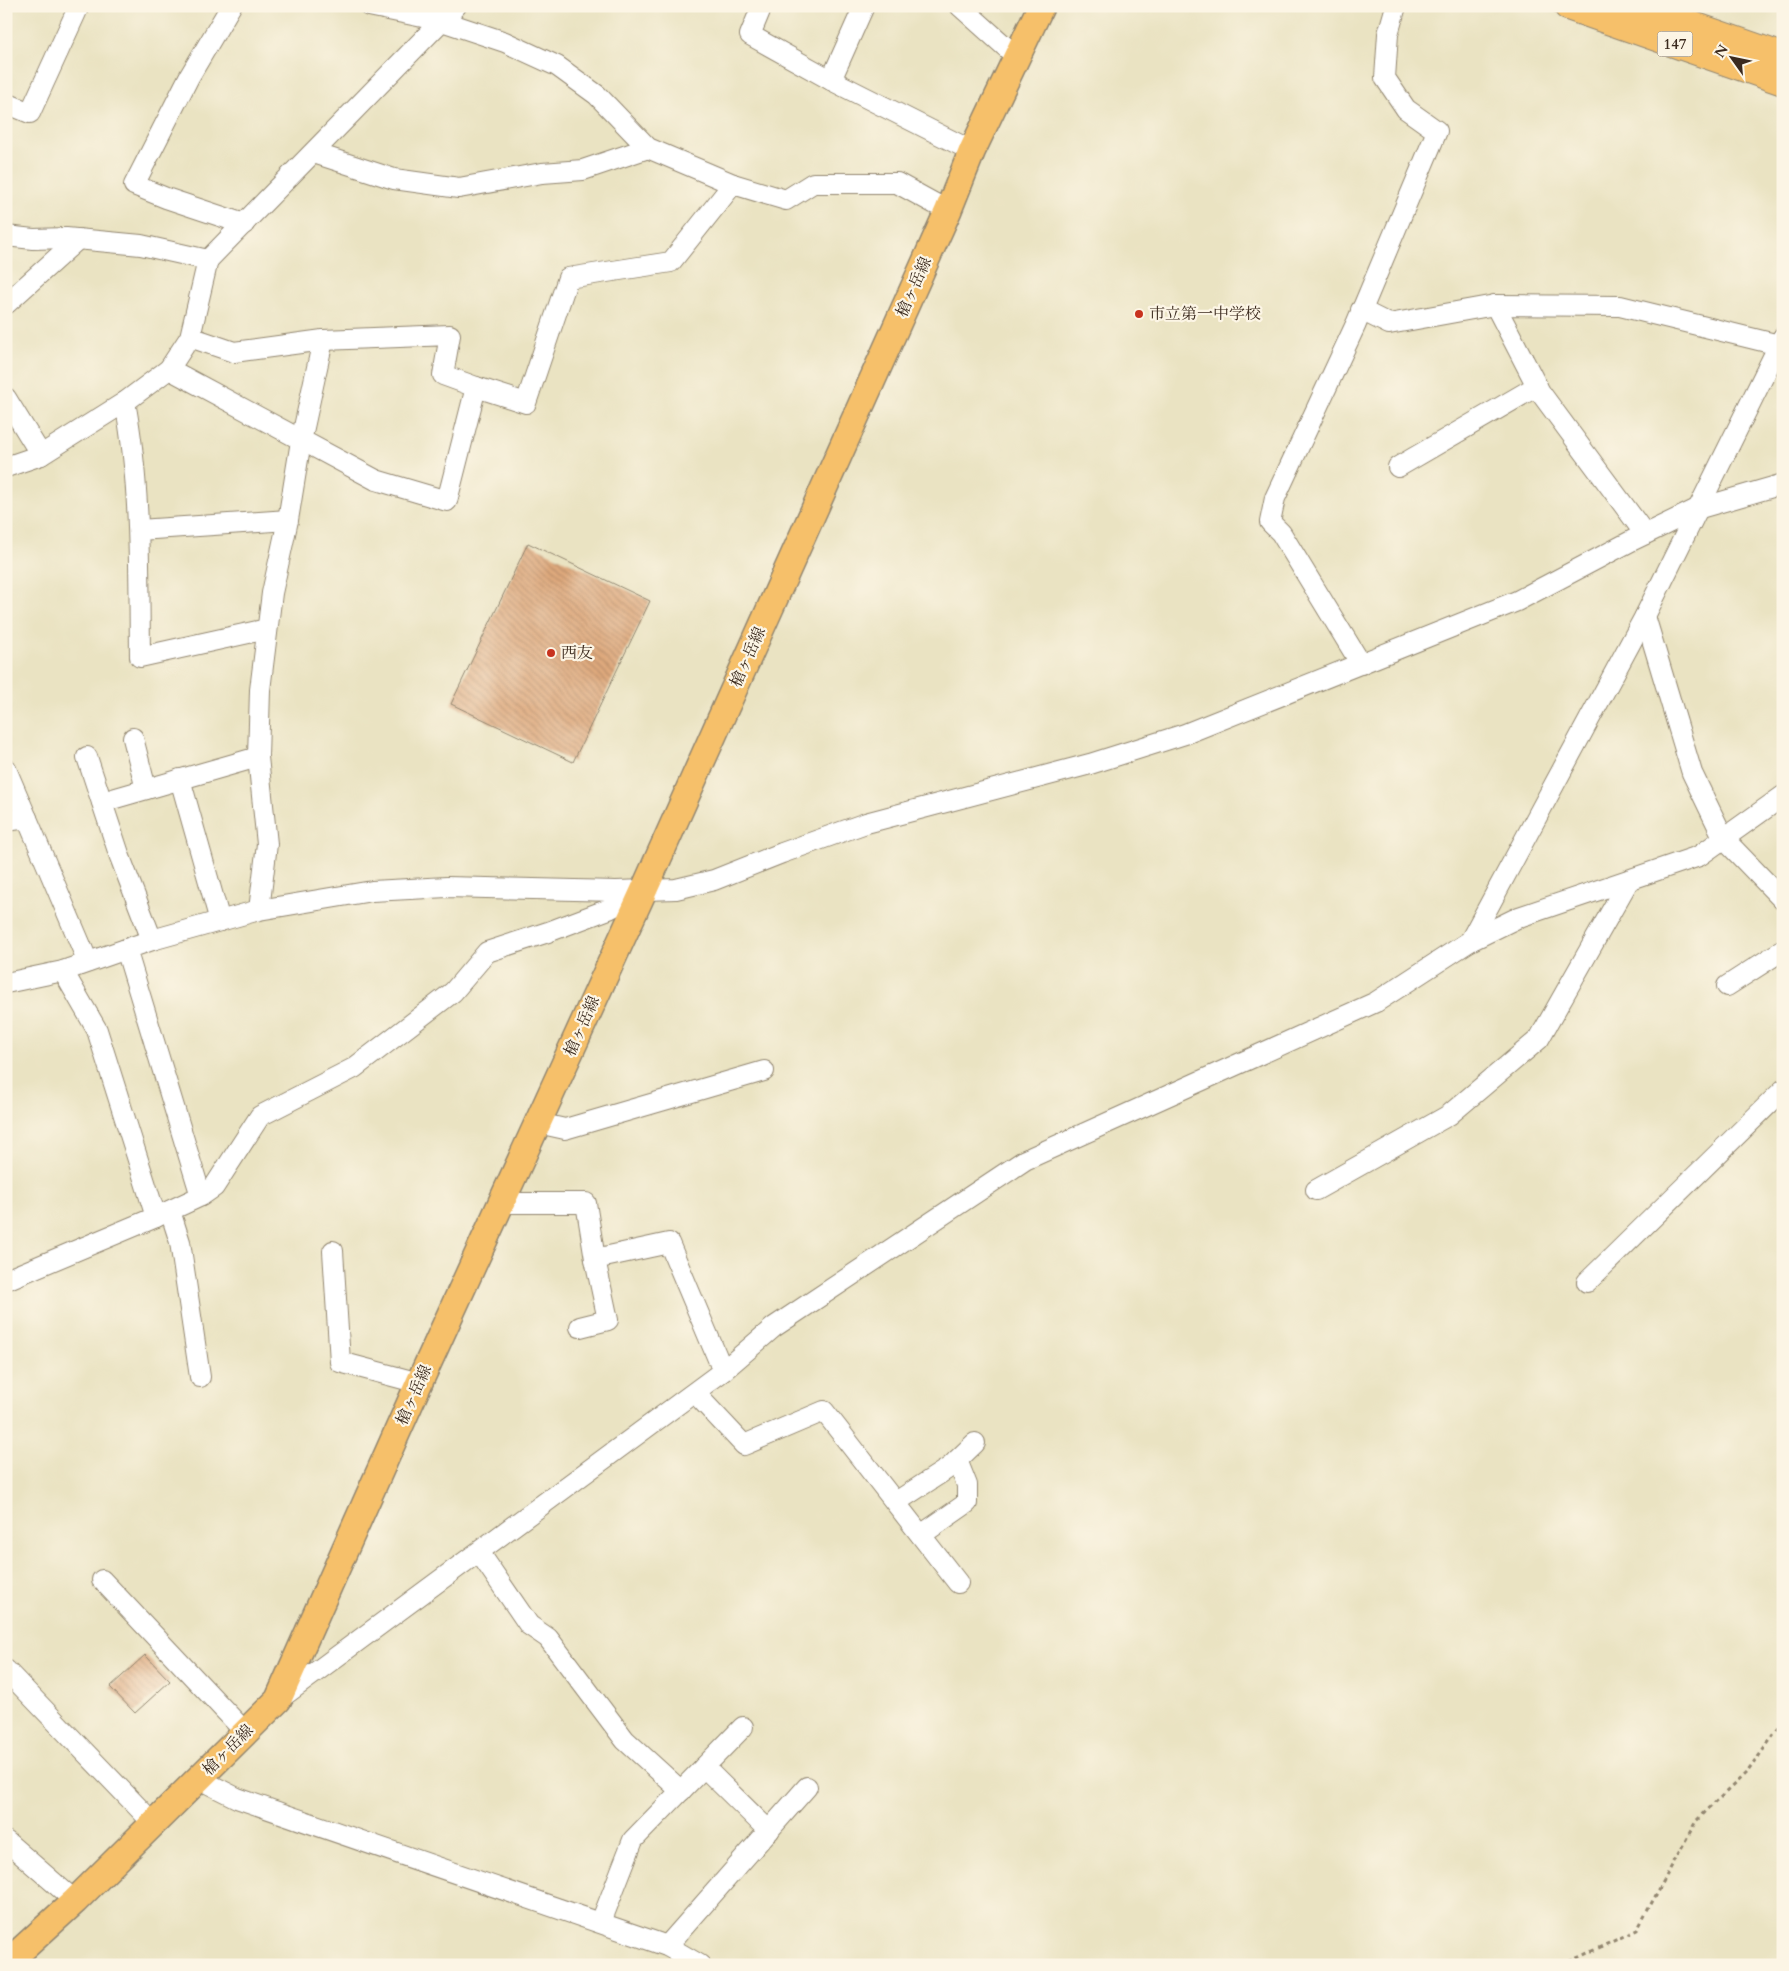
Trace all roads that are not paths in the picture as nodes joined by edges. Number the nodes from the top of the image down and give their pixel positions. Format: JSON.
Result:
{"nodes":[{"id":1,"x":79,"y":6,"type":"edge"},
{"id":2,"x":231,"y":6,"type":"edge"},
{"id":3,"x":369,"y":6,"type":"edge"},
{"id":4,"x":762,"y":6,"type":"edge"},
{"id":5,"x":864,"y":6,"type":"edge"},
{"id":6,"x":960,"y":6,"type":"edge"},
{"id":7,"x":1041,"y":6,"type":"edge"},
{"id":8,"x":1396,"y":6,"type":"edge"},
{"id":9,"x":1568,"y":6,"type":"edge"},
{"id":10,"x":1636,"y":6,"type":"edge"},
{"id":11,"x":449,"y":14,"type":"edge"},
{"id":12,"x":1783,"y":57,"type":"edge"},
{"id":13,"x":1018,"y":58,"type":"junction"},
{"id":14,"x":831,"y":80,"type":"junction"},
{"id":15,"x":1783,"y":81,"type":"edge"},
{"id":16,"x":6,"y":102,"type":"edge"},
{"id":17,"x":648,"y":148,"type":"junction"},
{"id":18,"x":972,"y":151,"type":"junction"},
{"id":19,"x":314,"y":153,"type":"junction"},
{"id":20,"x":732,"y":184,"type":"junction"},
{"id":21,"x":948,"y":211,"type":"junction"},
{"id":22,"x":244,"y":224,"type":"junction"},
{"id":23,"x":6,"y":236,"type":"edge"},
{"id":24,"x":78,"y":239,"type":"junction"},
{"id":25,"x":208,"y":260,"type":"junction"},
{"id":26,"x":6,"y":304,"type":"edge"},
{"id":27,"x":1495,"y":305,"type":"junction"},
{"id":28,"x":1361,"y":310,"type":"junction"},
{"id":29,"x":190,"y":337,"type":"junction"},
{"id":30,"x":323,"y":340,"type":"junction"},
{"id":31,"x":1781,"y":341,"type":"edge"},
{"id":32,"x":170,"y":369,"type":"junction"},
{"id":33,"x":1537,"y":386,"type":"junction"},
{"id":34,"x":476,"y":387,"type":"junction"},
{"id":35,"x":6,"y":398,"type":"edge"},
{"id":36,"x":125,"y":402,"type":"junction"},
{"id":37,"x":301,"y":441,"type":"junction"},
{"id":38,"x":41,"y":455,"type":"junction"},
{"id":39,"x":6,"y":467,"type":"edge"},
{"id":40,"x":1398,"y":468,"type":"dead end"},
{"id":41,"x":1783,"y":484,"type":"edge"},
{"id":42,"x":1697,"y":509,"type":"junction"},
{"id":43,"x":288,"y":520,"type":"junction"},
{"id":44,"x":139,"y":530,"type":"junction"},
{"id":45,"x":1645,"y":534,"type":"junction"},
{"id":46,"x":1645,"y":616,"type":"junction"},
{"id":47,"x":267,"y":629,"type":"junction"},
{"id":48,"x":1361,"y":664,"type":"junction"},
{"id":49,"x":133,"y":738,"type":"dead end"},
{"id":50,"x":86,"y":757,"type":"dead end"},
{"id":51,"x":258,"y":757,"type":"junction"},
{"id":52,"x":6,"y":769,"type":"edge"},
{"id":53,"x":180,"y":779,"type":"junction"},
{"id":54,"x":146,"y":789,"type":"junction"},
{"id":55,"x":1783,"y":796,"type":"edge"},
{"id":56,"x":102,"y":802,"type":"junction"},
{"id":57,"x":27,"y":818,"type":"junction"},
{"id":58,"x":6,"y":821,"type":"edge"},
{"id":59,"x":1724,"y":838,"type":"junction"},
{"id":60,"x":1629,"y":880,"type":"junction"},
{"id":61,"x":644,"y":890,"type":"junction"},
{"id":62,"x":1783,"y":900,"type":"edge"},
{"id":63,"x":259,"y":910,"type":"junction"},
{"id":64,"x":220,"y":921,"type":"junction"},
{"id":65,"x":152,"y":940,"type":"junction"},
{"id":66,"x":1470,"y":941,"type":"junction"},
{"id":67,"x":126,"y":949,"type":"junction"},
{"id":68,"x":1783,"y":950,"type":"edge"},
{"id":69,"x":88,"y":962,"type":"junction"},
{"id":70,"x":63,"y":971,"type":"junction"},
{"id":71,"x":6,"y":983,"type":"edge"},
{"id":72,"x":1727,"y":986,"type":"dead end"},
{"id":73,"x":764,"y":1071,"type":"dead end"},
{"id":74,"x":1783,"y":1090,"type":"edge"},
{"id":75,"x":538,"y":1123,"type":"junction"},
{"id":76,"x":1316,"y":1190,"type":"dead end"},
{"id":77,"x":202,"y":1196,"type":"junction"},
{"id":78,"x":502,"y":1203,"type":"junction"},
{"id":79,"x":163,"y":1214,"type":"junction"},
{"id":80,"x":333,"y":1251,"type":"dead end"},
{"id":81,"x":595,"y":1259,"type":"junction"},
{"id":82,"x":6,"y":1280,"type":"edge"},
{"id":83,"x":1587,"y":1282,"type":"dead end"},
{"id":84,"x":580,"y":1327,"type":"dead end"},
{"id":85,"x":723,"y":1371,"type":"junction"},
{"id":86,"x":200,"y":1377,"type":"dead end"},
{"id":87,"x":419,"y":1383,"type":"junction"},
{"id":88,"x":695,"y":1393,"type":"junction"},
{"id":89,"x":975,"y":1443,"type":"dead end"},
{"id":90,"x":957,"y":1460,"type":"junction"},
{"id":91,"x":896,"y":1502,"type":"junction"},
{"id":92,"x":922,"y":1535,"type":"junction"},
{"id":93,"x":480,"y":1552,"type":"junction"},
{"id":94,"x":102,"y":1580,"type":"dead end"},
{"id":95,"x":958,"y":1582,"type":"dead end"},
{"id":96,"x":6,"y":1670,"type":"edge"},
{"id":97,"x":278,"y":1700,"type":"junction"},
{"id":98,"x":743,"y":1727,"type":"dead end"},
{"id":99,"x":245,"y":1732,"type":"junction"},
{"id":100,"x":704,"y":1767,"type":"junction"},
{"id":101,"x":199,"y":1779,"type":"junction"},
{"id":102,"x":808,"y":1787,"type":"dead end"},
{"id":103,"x":681,"y":1791,"type":"junction"},
{"id":104,"x":154,"y":1824,"type":"junction"},
{"id":105,"x":769,"y":1831,"type":"junction"},
{"id":106,"x":6,"y":1841,"type":"edge"},
{"id":107,"x":75,"y":1901,"type":"junction"},
{"id":108,"x":601,"y":1922,"type":"junction"},
{"id":109,"x":666,"y":1946,"type":"junction"},
{"id":110,"x":6,"y":1964,"type":"edge"},
{"id":111,"x":700,"y":1965,"type":"edge"}],
"edges":[{"from":1,"to":16,"type":"street"},
{"from":2,"to":22,"type":"street"},
{"from":3,"to":11,"type":"street"},
{"from":4,"to":14,"type":"street"},
{"from":5,"to":14,"type":"street"},
{"from":6,"to":13,"type":"street"},
{"from":7,"to":13,"type":"main road","name":"槍ヶ岳線"},
{"from":8,"to":28,"type":"street"},
{"from":9,"to":15,"type":"highway","number":"147"},
{"from":10,"to":12,"type":"highway","number":"147"},
{"from":11,"to":17,"type":"street"},
{"from":11,"to":19,"type":"street"},
{"from":13,"to":18,"type":"main road","name":"槍ヶ岳線"},
{"from":14,"to":18,"type":"street"},
{"from":17,"to":19,"type":"street"},
{"from":17,"to":20,"type":"street"},
{"from":18,"to":21,"type":"main road","name":"槍ヶ岳線"},
{"from":19,"to":22,"type":"street"},
{"from":20,"to":21,"type":"street"},
{"from":20,"to":34,"type":"street"},
{"from":21,"to":61,"type":"main road","name":"槍ヶ岳線"},
{"from":22,"to":25,"type":"street"},
{"from":23,"to":24,"type":"street"},
{"from":24,"to":25,"type":"street"},
{"from":24,"to":26,"type":"street"},
{"from":25,"to":29,"type":"street"},
{"from":27,"to":28,"type":"street"},
{"from":27,"to":31,"type":"street"},
{"from":27,"to":33,"type":"street"},
{"from":28,"to":48,"type":"street"},
{"from":29,"to":30,"type":"street"},
{"from":29,"to":32,"type":"street"},
{"from":30,"to":34,"type":"street"},
{"from":30,"to":37,"type":"street"},
{"from":31,"to":42,"type":"street"},
{"from":32,"to":36,"type":"street"},
{"from":32,"to":37,"type":"street"},
{"from":33,"to":40,"type":"street"},
{"from":33,"to":45,"type":"street"},
{"from":34,"to":37,"type":"street"},
{"from":35,"to":38,"type":"street"},
{"from":36,"to":38,"type":"street"},
{"from":36,"to":44,"type":"street"},
{"from":37,"to":43,"type":"street"},
{"from":38,"to":39,"type":"street"},
{"from":41,"to":42,"type":"street"},
{"from":42,"to":45,"type":"street"},
{"from":42,"to":46,"type":"street"},
{"from":43,"to":44,"type":"street"},
{"from":43,"to":47,"type":"street"},
{"from":44,"to":47,"type":"street"},
{"from":45,"to":48,"type":"street"},
{"from":46,"to":59,"type":"street"},
{"from":46,"to":66,"type":"street"},
{"from":47,"to":51,"type":"street"},
{"from":48,"to":61,"type":"street"},
{"from":49,"to":54,"type":"street"},
{"from":50,"to":56,"type":"street"},
{"from":51,"to":53,"type":"street"},
{"from":51,"to":63,"type":"street"},
{"from":52,"to":57,"type":"street"},
{"from":53,"to":54,"type":"street"},
{"from":53,"to":64,"type":"street"},
{"from":54,"to":56,"type":"street"},
{"from":55,"to":59,"type":"street"},
{"from":56,"to":65,"type":"street"},
{"from":57,"to":58,"type":"street"},
{"from":57,"to":69,"type":"street"},
{"from":59,"to":60,"type":"street"},
{"from":59,"to":62,"type":"street"},
{"from":60,"to":66,"type":"street"},
{"from":60,"to":76,"type":"street"},
{"from":61,"to":63,"type":"street"},
{"from":61,"to":75,"type":"main road","name":"槍ヶ岳線"},
{"from":61,"to":77,"type":"street"},
{"from":63,"to":64,"type":"street"},
{"from":64,"to":65,"type":"street"},
{"from":65,"to":67,"type":"street"},
{"from":66,"to":85,"type":"street"},
{"from":67,"to":69,"type":"street"},
{"from":67,"to":77,"type":"street"},
{"from":68,"to":72,"type":"street"},
{"from":69,"to":70,"type":"street"},
{"from":70,"to":71,"type":"street"},
{"from":70,"to":79,"type":"street"},
{"from":73,"to":75,"type":"street"},
{"from":74,"to":83,"type":"street"},
{"from":75,"to":78,"type":"main road","name":"槍ヶ岳線"},
{"from":77,"to":79,"type":"street"},
{"from":78,"to":81,"type":"street"},
{"from":78,"to":87,"type":"main road","name":"槍ヶ岳線"},
{"from":79,"to":82,"type":"street"},
{"from":79,"to":86,"type":"street"},
{"from":80,"to":87,"type":"street"},
{"from":81,"to":84,"type":"street"},
{"from":81,"to":85,"type":"street"},
{"from":85,"to":88,"type":"street"},
{"from":87,"to":97,"type":"main road","name":"槍ヶ岳線"},
{"from":88,"to":91,"type":"street"},
{"from":88,"to":93,"type":"street"},
{"from":89,"to":90,"type":"street"},
{"from":90,"to":91,"type":"street"},
{"from":90,"to":92,"type":"street"},
{"from":91,"to":92,"type":"street"},
{"from":92,"to":95,"type":"street"},
{"from":93,"to":97,"type":"street"},
{"from":93,"to":103,"type":"street"},
{"from":94,"to":99,"type":"street"},
{"from":96,"to":104,"type":"street"},
{"from":97,"to":99,"type":"main road","name":"槍ヶ岳線"},
{"from":98,"to":100,"type":"street"},
{"from":99,"to":101,"type":"main road","name":"槍ヶ岳線"},
{"from":100,"to":103,"type":"street"},
{"from":100,"to":105,"type":"street"},
{"from":101,"to":104,"type":"main road","name":"槍ヶ岳線"},
{"from":101,"to":108,"type":"street"},
{"from":102,"to":105,"type":"street"},
{"from":103,"to":108,"type":"street"},
{"from":104,"to":107,"type":"main road","name":"槍ヶ岳線"},
{"from":105,"to":109,"type":"street"},
{"from":106,"to":107,"type":"street"},
{"from":107,"to":110,"type":"main road","name":"槍ヶ岳線"},
{"from":108,"to":109,"type":"street"},
{"from":109,"to":111,"type":"street"}]}
